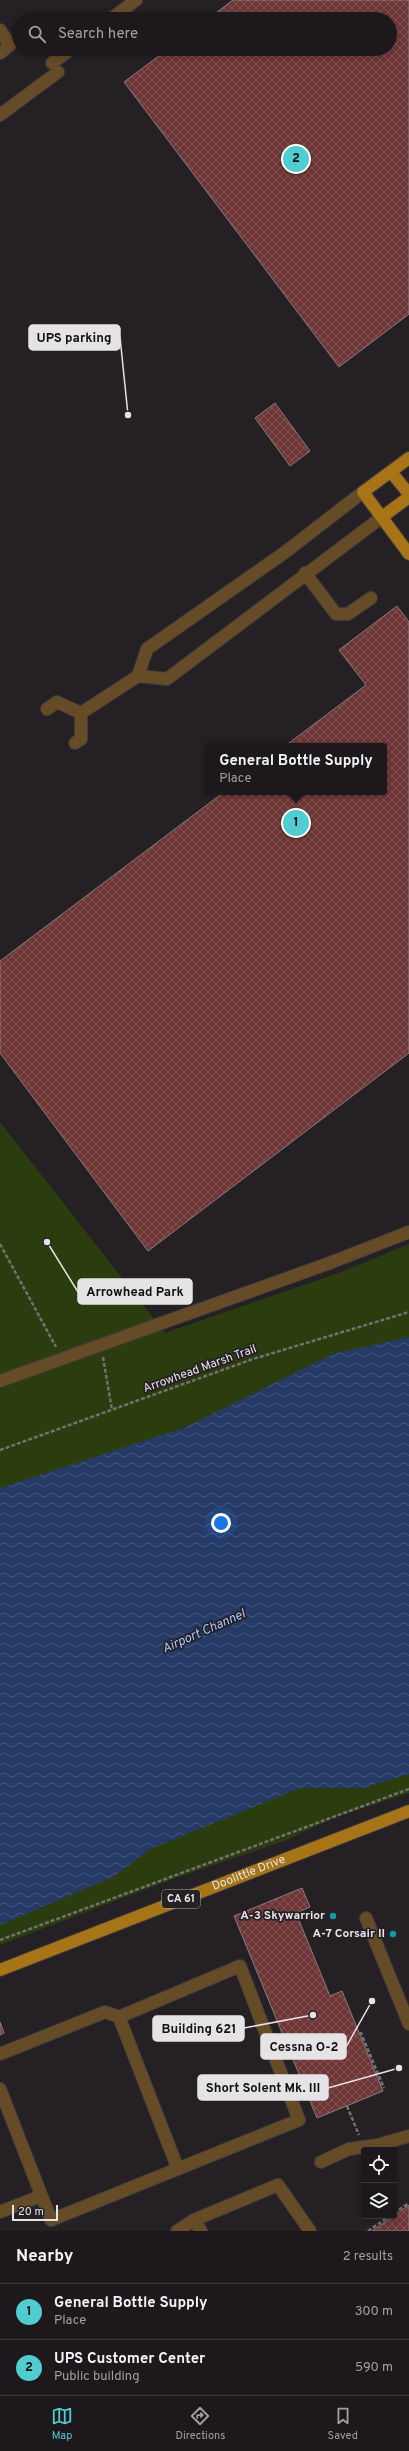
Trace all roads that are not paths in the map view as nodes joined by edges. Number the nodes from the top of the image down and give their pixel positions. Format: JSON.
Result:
{"nodes":[{"id":1,"x":136,"y":0,"type":"edge"},
{"id":2,"x":120,"y":12,"type":"edge"},
{"id":3,"x":0,"y":30,"type":"edge"},
{"id":4,"x":0,"y":53,"type":"edge"},
{"id":5,"x":65,"y":56,"type":"edge"},
{"id":6,"x":0,"y":116,"type":"edge"},
{"id":7,"x":409,"y":458,"type":"edge"},
{"id":8,"x":391,"y":472,"type":"junction"},
{"id":9,"x":363,"y":492,"type":"junction"},
{"id":10,"x":409,"y":494,"type":"edge"},
{"id":11,"x":409,"y":497,"type":"edge"},
{"id":12,"x":382,"y":517,"type":"junction"},
{"id":13,"x":409,"y":554,"type":"edge"},
{"id":14,"x":305,"y":573,"type":"junction"},
{"id":15,"x":371,"y":598,"type":"dead end"},
{"id":16,"x":138,"y":676,"type":"junction"},
{"id":17,"x":47,"y":709,"type":"dead end"},
{"id":18,"x":81,"y":713,"type":"junction"},
{"id":19,"x":75,"y":743,"type":"dead end"},
{"id":20,"x":409,"y":1232,"type":"edge"},
{"id":21,"x":0,"y":1381,"type":"edge"},
{"id":22,"x":409,"y":1811,"type":"edge"},
{"id":23,"x":366,"y":1918,"type":"dead end"},
{"id":24,"x":0,"y":1970,"type":"edge"},
{"id":25,"x":119,"y":2017,"type":"junction"},
{"id":26,"x":409,"y":2024,"type":"edge"},
{"id":27,"x":0,"y":2054,"type":"edge"},
{"id":28,"x":1,"y":2096,"type":"edge"},
{"id":29,"x":409,"y":2136,"type":"edge"},
{"id":30,"x":321,"y":2162,"type":"dead end"},
{"id":31,"x":178,"y":2169,"type":"junction"},
{"id":32,"x":41,"y":2196,"type":"junction"},
{"id":33,"x":0,"y":2212,"type":"edge"},
{"id":34,"x":194,"y":2220,"type":"junction"},
{"id":35,"x":177,"y":2231,"type":"edge"},
{"id":36,"x":201,"y":2231,"type":"edge"},
{"id":37,"x":310,"y":2231,"type":"edge"}],
"edges":[{"from":1,"to":2,"type":"lane"},
{"from":3,"to":4,"type":"lane"},
{"from":5,"to":6,"type":"lane"},
{"from":7,"to":8,"type":"main road"},
{"from":8,"to":9,"type":"main road"},
{"from":8,"to":10,"type":"main road"},
{"from":9,"to":12,"type":"main road"},
{"from":9,"to":16,"type":"lane"},
{"from":11,"to":12,"type":"main road"},
{"from":12,"to":13,"type":"main road"},
{"from":12,"to":14,"type":"lane"},
{"from":14,"to":15,"type":"lane"},
{"from":14,"to":16,"type":"lane"},
{"from":16,"to":18,"type":"lane"},
{"from":17,"to":18,"type":"lane"},
{"from":18,"to":19,"type":"lane"},
{"from":20,"to":21,"type":"lane"},
{"from":22,"to":24,"type":"main road","name":"Doolittle Drive","number":"CA 61"},
{"from":23,"to":26,"type":"lane"},
{"from":25,"to":27,"type":"lane"},
{"from":25,"to":31,"type":"lane"},
{"from":25,"to":31,"type":"lane"},
{"from":28,"to":32,"type":"lane"},
{"from":29,"to":30,"type":"lane"},
{"from":31,"to":32,"type":"lane"},
{"from":32,"to":33,"type":"lane"},
{"from":34,"to":35,"type":"lane"},
{"from":34,"to":36,"type":"lane"},
{"from":34,"to":37,"type":"lane"}]}
